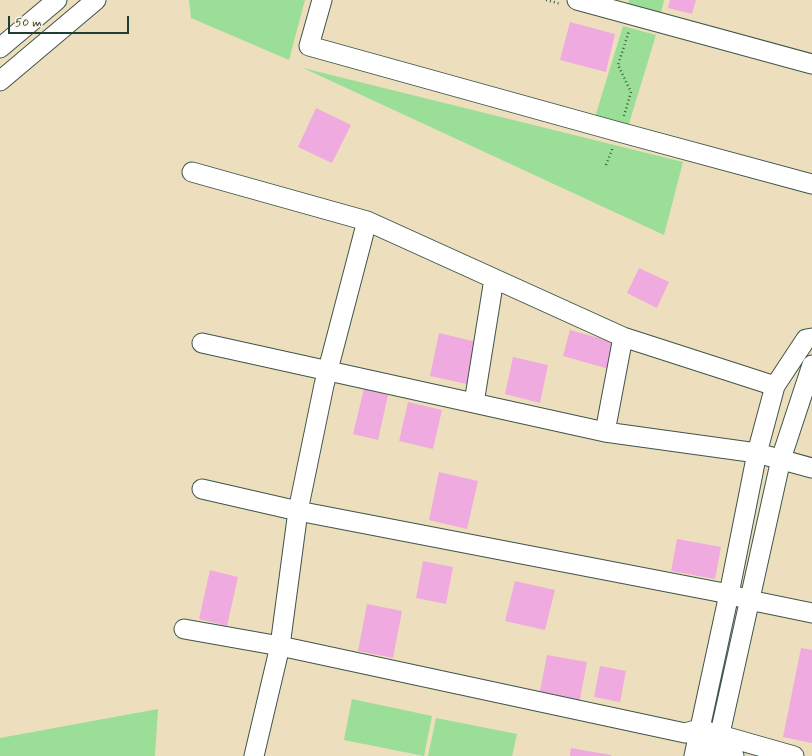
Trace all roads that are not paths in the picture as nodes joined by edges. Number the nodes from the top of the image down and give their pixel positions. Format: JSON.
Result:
{"nodes":[{"id":1,"x":57,"y":0,"type":"edge"},
{"id":2,"x":96,"y":0,"type":"edge"},
{"id":3,"x":322,"y":0,"type":"edge"},
{"id":4,"x":577,"y":0,"type":"edge"},
{"id":5,"x":0,"y":48,"type":"edge"},
{"id":6,"x":812,"y":64,"type":"edge"},
{"id":7,"x":0,"y":81,"type":"edge"},
{"id":8,"x":192,"y":172,"type":"dead end"},
{"id":9,"x":812,"y":184,"type":"edge"},
{"id":10,"x":366,"y":221,"type":"junction"},
{"id":11,"x":494,"y":279,"type":"junction"},
{"id":12,"x":623,"y":338,"type":"junction"},
{"id":13,"x":812,"y":338,"type":"edge"},
{"id":14,"x":202,"y":343,"type":"dead end"},
{"id":15,"x":812,"y":364,"type":"edge"},
{"id":16,"x":328,"y":370,"type":"junction"},
{"id":17,"x":775,"y":386,"type":"junction"},
{"id":18,"x":474,"y":403,"type":"junction"},
{"id":19,"x":605,"y":432,"type":"junction"},
{"id":20,"x":756,"y":453,"type":"junction"},
{"id":21,"x":781,"y":459,"type":"junction"},
{"id":22,"x":812,"y":468,"type":"edge"},
{"id":23,"x":202,"y":489,"type":"dead end"},
{"id":24,"x":298,"y":511,"type":"junction"},
{"id":25,"x":729,"y":594,"type":"junction"},
{"id":26,"x":749,"y":600,"type":"junction"},
{"id":27,"x":812,"y":614,"type":"edge"},
{"id":28,"x":184,"y":629,"type":"dead end"},
{"id":29,"x":280,"y":646,"type":"junction"},
{"id":30,"x":693,"y":741,"type":"edge"},
{"id":31,"x":716,"y":747,"type":"edge"},
{"id":32,"x":254,"y":756,"type":"edge"},
{"id":33,"x":734,"y":756,"type":"edge"},
{"id":34,"x":794,"y":756,"type":"edge"}],
"edges":[{"from":1,"to":5,"type":"street"},
{"from":2,"to":7,"type":"street"},
{"from":3,"to":9,"type":"street"},
{"from":4,"to":6,"type":"street"},
{"from":8,"to":10,"type":"street"},
{"from":10,"to":11,"type":"street"},
{"from":10,"to":16,"type":"street"},
{"from":11,"to":12,"type":"street"},
{"from":11,"to":18,"type":"street"},
{"from":12,"to":17,"type":"street"},
{"from":12,"to":19,"type":"street"},
{"from":13,"to":17,"type":"street"},
{"from":14,"to":16,"type":"street"},
{"from":15,"to":21,"type":"street"},
{"from":16,"to":18,"type":"street"},
{"from":16,"to":24,"type":"street"},
{"from":17,"to":20,"type":"street"},
{"from":18,"to":19,"type":"street"},
{"from":19,"to":20,"type":"street"},
{"from":20,"to":21,"type":"street"},
{"from":20,"to":25,"type":"street"},
{"from":21,"to":22,"type":"street"},
{"from":21,"to":26,"type":"street"},
{"from":23,"to":24,"type":"street"},
{"from":24,"to":25,"type":"street"},
{"from":24,"to":29,"type":"street"},
{"from":25,"to":26,"type":"street"},
{"from":25,"to":30,"type":"street"},
{"from":26,"to":27,"type":"street"},
{"from":26,"to":31,"type":"street"},
{"from":28,"to":29,"type":"street"},
{"from":29,"to":30,"type":"street"},
{"from":29,"to":32,"type":"street"},
{"from":30,"to":31,"type":"street"},
{"from":31,"to":33,"type":"street"},
{"from":31,"to":34,"type":"street"}]}
